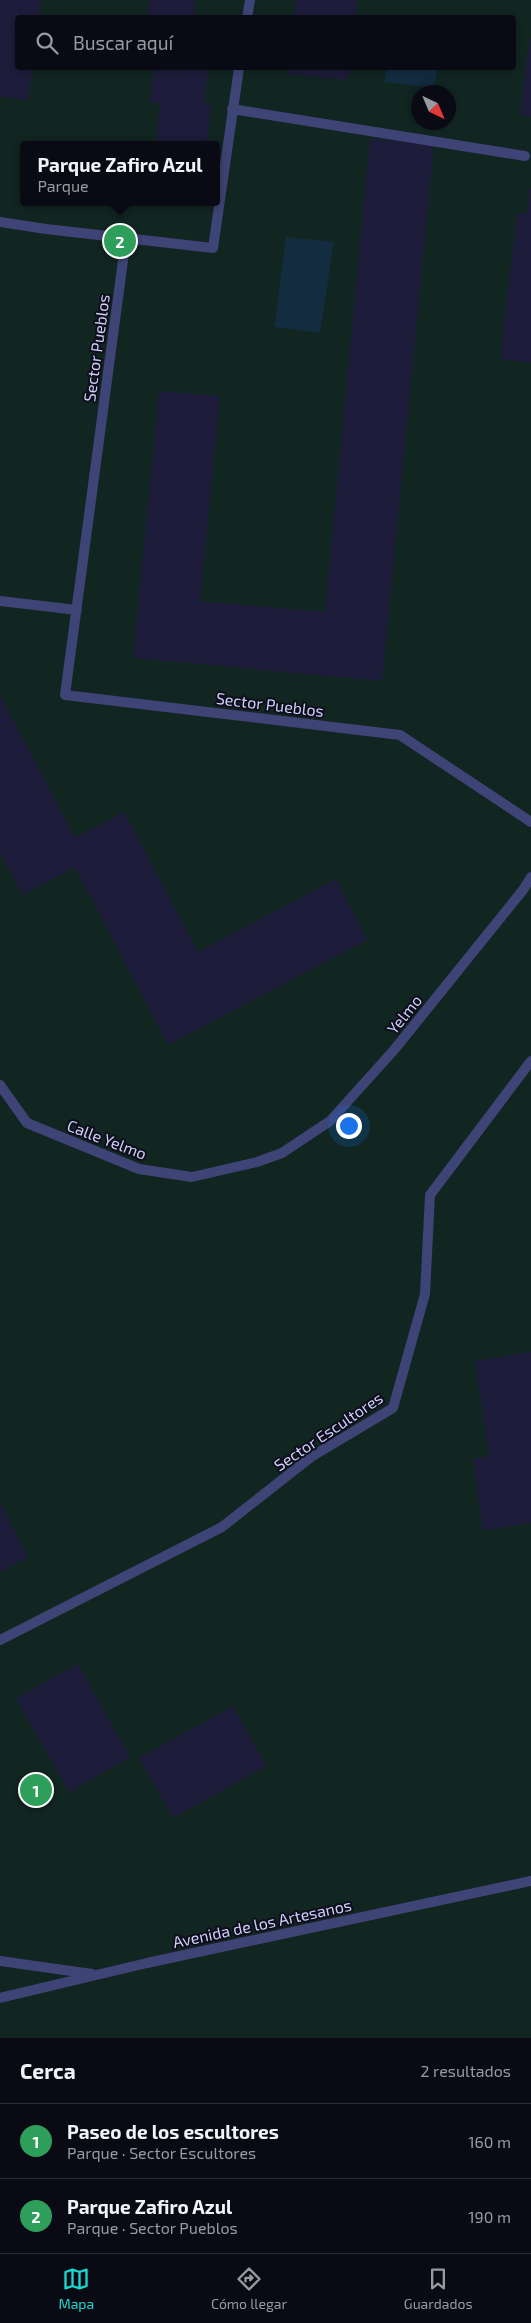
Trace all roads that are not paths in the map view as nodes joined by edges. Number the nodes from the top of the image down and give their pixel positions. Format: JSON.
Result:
{"nodes":[{"id":1,"x":250,"y":0,"type":"edge"},
{"id":2,"x":248,"y":15,"type":"edge"},
{"id":3,"x":239,"y":70,"type":"edge"},
{"id":4,"x":232,"y":109,"type":"junction"},
{"id":5,"x":525,"y":156,"type":"dead end"},
{"id":6,"x":220,"y":197,"type":"edge"},
{"id":7,"x":219,"y":206,"type":"edge"},
{"id":8,"x":0,"y":222,"type":"edge"},
{"id":9,"x":126,"y":238,"type":"junction"},
{"id":10,"x":0,"y":602,"type":"edge"},
{"id":11,"x":77,"y":610,"type":"junction"},
{"id":12,"x":531,"y":822,"type":"edge"},
{"id":13,"x":531,"y":877,"type":"edge"},
{"id":14,"x":523,"y":890,"type":"junction"},
{"id":15,"x":531,"y":899,"type":"edge"},
{"id":16,"x":531,"y":1061,"type":"edge"},
{"id":17,"x":0,"y":1085,"type":"edge"},
{"id":18,"x":282,"y":1153,"type":"joint"},
{"id":19,"x":0,"y":1640,"type":"edge"},
{"id":20,"x":531,"y":1881,"type":"edge"},
{"id":21,"x":0,"y":1961,"type":"edge"},
{"id":22,"x":98,"y":1975,"type":"junction"},
{"id":23,"x":0,"y":1998,"type":"edge"}],
"edges":[{"from":1,"to":2,"type":"street"},
{"from":3,"to":4,"type":"street"},
{"from":4,"to":5,"type":"street"},
{"from":4,"to":6,"type":"street"},
{"from":7,"to":9,"type":"street"},
{"from":8,"to":9,"type":"street"},
{"from":9,"to":11,"type":"street","name":"Sector Pueblos"},
{"from":10,"to":11,"type":"street"},
{"from":11,"to":12,"type":"street","name":"Sector Pueblos"},
{"from":13,"to":14,"type":"street","name":"Yelmo"},
{"from":14,"to":15,"type":"street"},
{"from":14,"to":18,"type":"street","name":"Yelmo"},
{"from":16,"to":19,"type":"street","name":"Sector Escultores"},
{"from":17,"to":18,"type":"street","name":"Calle Yelmo"},
{"from":20,"to":22,"type":"street","name":"Avenida de los Artesanos"},
{"from":21,"to":22,"type":"street"},
{"from":22,"to":23,"type":"street","name":"Avenida de los Artesanos"}]}
